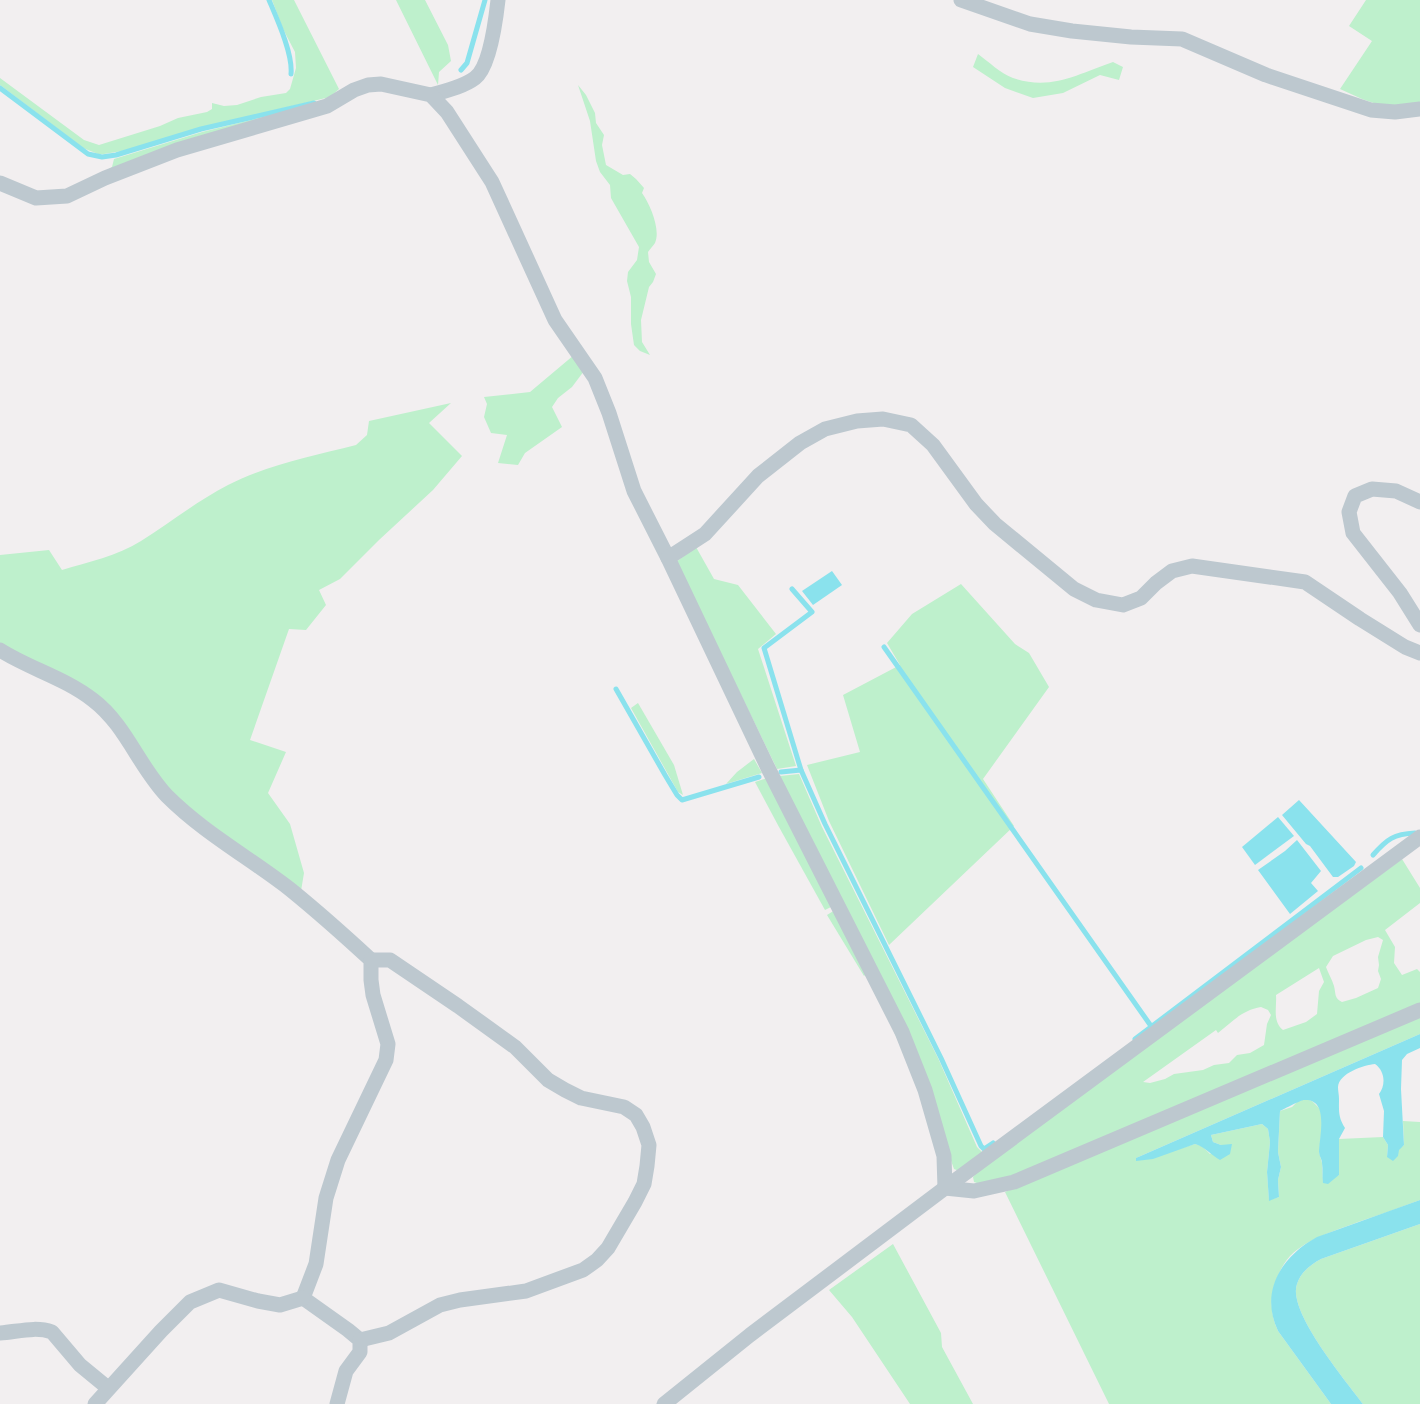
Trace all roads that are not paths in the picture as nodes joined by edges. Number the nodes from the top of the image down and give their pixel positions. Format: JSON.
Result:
{"nodes":[{"id":1,"x":498,"y":0,"type":"edge"},
{"id":2,"x":961,"y":0,"type":"edge"},
{"id":3,"x":431,"y":95,"type":"junction"},
{"id":4,"x":1420,"y":109,"type":"edge"},
{"id":5,"x":0,"y":182,"type":"edge"},
{"id":6,"x":1420,"y":502,"type":"edge"},
{"id":7,"x":668,"y":558,"type":"junction"},
{"id":8,"x":1420,"y":625,"type":"edge"},
{"id":9,"x":0,"y":650,"type":"edge"},
{"id":10,"x":1420,"y":653,"type":"edge"},
{"id":11,"x":1420,"y":837,"type":"edge"},
{"id":12,"x":371,"y":960,"type":"junction"},
{"id":13,"x":1420,"y":1010,"type":"edge"},
{"id":14,"x":945,"y":1188,"type":"junction"},
{"id":15,"x":303,"y":1298,"type":"junction"},
{"id":16,"x":0,"y":1333,"type":"edge"},
{"id":17,"x":360,"y":1340,"type":"junction"},
{"id":18,"x":108,"y":1388,"type":"junction"},
{"id":19,"x":95,"y":1404,"type":"edge"},
{"id":20,"x":337,"y":1404,"type":"edge"},
{"id":21,"x":664,"y":1404,"type":"edge"}],
"edges":[{"from":1,"to":3,"type":"street"},
{"from":2,"to":4,"type":"street"},
{"from":3,"to":5,"type":"street"},
{"from":3,"to":7,"type":"street"},
{"from":6,"to":8,"type":"street"},
{"from":7,"to":10,"type":"street"},
{"from":7,"to":14,"type":"street"},
{"from":9,"to":12,"type":"street"},
{"from":11,"to":14,"type":"street"},
{"from":12,"to":15,"type":"street"},
{"from":12,"to":17,"type":"street"},
{"from":13,"to":14,"type":"street"},
{"from":14,"to":21,"type":"street"},
{"from":15,"to":17,"type":"street"},
{"from":15,"to":18,"type":"street"},
{"from":16,"to":18,"type":"street"},
{"from":17,"to":20,"type":"street"},
{"from":18,"to":19,"type":"street"}]}
